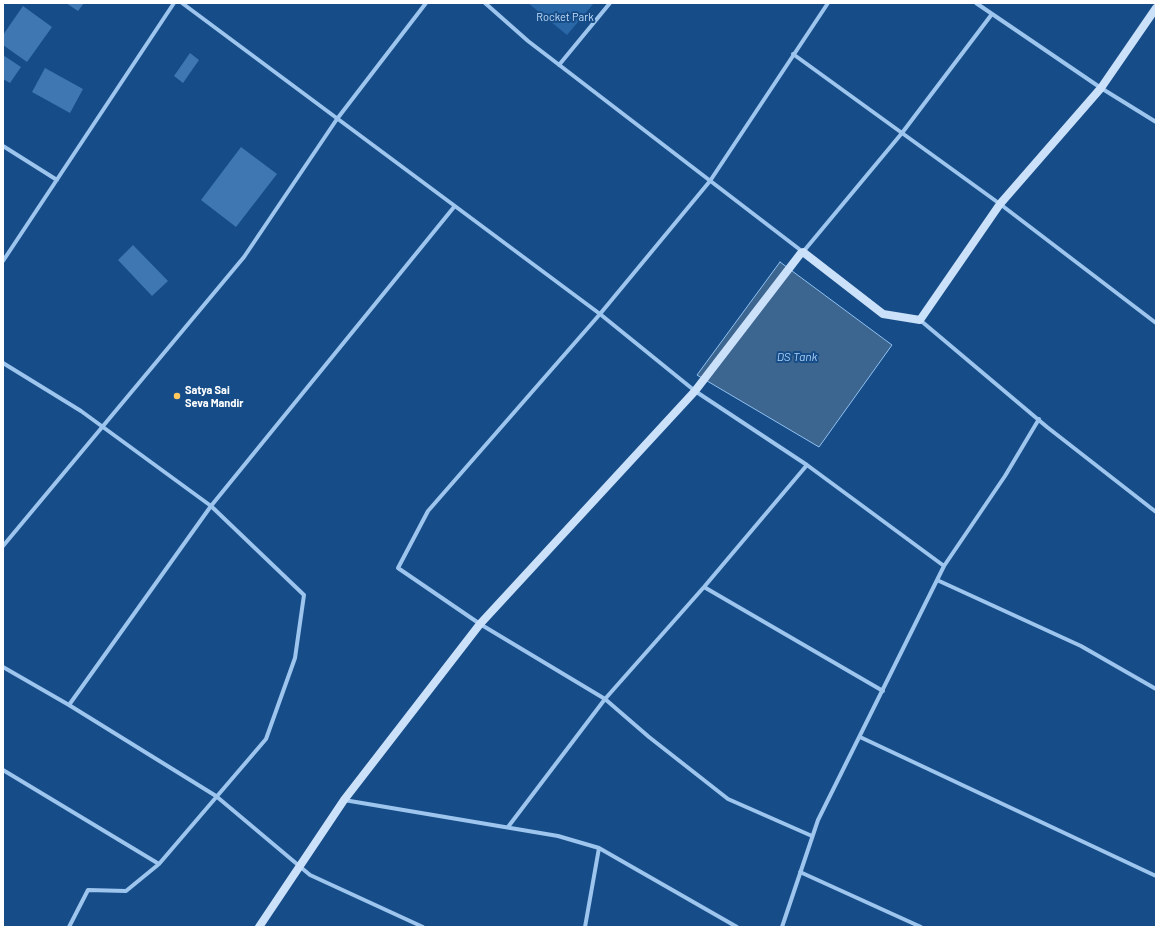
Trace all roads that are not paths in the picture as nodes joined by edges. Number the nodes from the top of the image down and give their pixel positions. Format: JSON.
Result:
{"nodes":[{"id":1,"x":174,"y":3,"type":"edge"},
{"id":2,"x":182,"y":3,"type":"edge"},
{"id":3,"x":426,"y":3,"type":"edge"},
{"id":4,"x":485,"y":3,"type":"edge"},
{"id":5,"x":610,"y":3,"type":"edge"},
{"id":6,"x":828,"y":3,"type":"edge"},
{"id":7,"x":976,"y":3,"type":"edge"},
{"id":8,"x":1156,"y":8,"type":"edge"},
{"id":9,"x":992,"y":14,"type":"junction"},
{"id":10,"x":793,"y":54,"type":"junction"},
{"id":11,"x":559,"y":65,"type":"junction"},
{"id":12,"x":1101,"y":88,"type":"junction"},
{"id":13,"x":337,"y":119,"type":"junction"},
{"id":14,"x":1156,"y":122,"type":"edge"},
{"id":15,"x":902,"y":133,"type":"junction"},
{"id":16,"x":3,"y":146,"type":"edge"},
{"id":17,"x":57,"y":180,"type":"junction"},
{"id":18,"x":710,"y":181,"type":"junction"},
{"id":19,"x":1000,"y":204,"type":"junction"},
{"id":20,"x":454,"y":207,"type":"junction"},
{"id":21,"x":803,"y":252,"type":"junction"},
{"id":22,"x":3,"y":261,"type":"edge"},
{"id":23,"x":600,"y":314,"type":"junction"},
{"id":24,"x":920,"y":320,"type":"junction"},
{"id":25,"x":1156,"y":323,"type":"edge"},
{"id":26,"x":3,"y":363,"type":"edge"},
{"id":27,"x":695,"y":391,"type":"junction"},
{"id":28,"x":1039,"y":419,"type":"junction"},
{"id":29,"x":102,"y":426,"type":"junction"},
{"id":30,"x":807,"y":466,"type":"junction"},
{"id":31,"x":211,"y":506,"type":"junction"},
{"id":32,"x":1156,"y":512,"type":"edge"},
{"id":33,"x":3,"y":546,"type":"edge"},
{"id":34,"x":944,"y":566,"type":"junction"},
{"id":35,"x":937,"y":580,"type":"junction"},
{"id":36,"x":704,"y":587,"type":"junction"},
{"id":37,"x":480,"y":624,"type":"junction"},
{"id":38,"x":3,"y":667,"type":"edge"},
{"id":39,"x":1156,"y":689,"type":"edge"},
{"id":40,"x":883,"y":691,"type":"junction"},
{"id":41,"x":605,"y":699,"type":"junction"},
{"id":42,"x":69,"y":705,"type":"junction"},
{"id":43,"x":860,"y":737,"type":"junction"},
{"id":44,"x":3,"y":770,"type":"edge"},
{"id":45,"x":216,"y":796,"type":"junction"},
{"id":46,"x":344,"y":800,"type":"junction"},
{"id":47,"x":508,"y":827,"type":"junction"},
{"id":48,"x":812,"y":836,"type":"junction"},
{"id":49,"x":599,"y":848,"type":"junction"},
{"id":50,"x":159,"y":864,"type":"junction"},
{"id":51,"x":299,"y":866,"type":"junction"},
{"id":52,"x":800,"y":872,"type":"junction"},
{"id":53,"x":1156,"y":876,"type":"edge"},
{"id":54,"x":69,"y":927,"type":"edge"},
{"id":55,"x":258,"y":927,"type":"edge"},
{"id":56,"x":423,"y":927,"type":"edge"},
{"id":57,"x":585,"y":927,"type":"edge"},
{"id":58,"x":737,"y":927,"type":"edge"},
{"id":59,"x":782,"y":927,"type":"edge"},
{"id":60,"x":921,"y":927,"type":"edge"}],
"edges":[{"from":1,"to":17,"type":"street"},
{"from":2,"to":13,"type":"street"},
{"from":3,"to":13,"type":"street"},
{"from":4,"to":11,"type":"street"},
{"from":5,"to":11,"type":"street"},
{"from":6,"to":10,"type":"street"},
{"from":7,"to":9,"type":"street"},
{"from":8,"to":12,"type":"main road"},
{"from":9,"to":12,"type":"street"},
{"from":9,"to":15,"type":"street"},
{"from":10,"to":15,"type":"street"},
{"from":10,"to":18,"type":"street"},
{"from":11,"to":18,"type":"street"},
{"from":12,"to":14,"type":"street"},
{"from":12,"to":19,"type":"main road"},
{"from":13,"to":20,"type":"street"},
{"from":13,"to":29,"type":"street"},
{"from":15,"to":19,"type":"street"},
{"from":15,"to":21,"type":"street"},
{"from":16,"to":17,"type":"street"},
{"from":17,"to":22,"type":"street"},
{"from":18,"to":21,"type":"street"},
{"from":18,"to":23,"type":"street"},
{"from":19,"to":24,"type":"main road"},
{"from":19,"to":25,"type":"street"},
{"from":20,"to":23,"type":"street"},
{"from":20,"to":31,"type":"street"},
{"from":21,"to":24,"type":"main road"},
{"from":21,"to":27,"type":"main road"},
{"from":23,"to":27,"type":"street"},
{"from":23,"to":37,"type":"street"},
{"from":24,"to":28,"type":"street"},
{"from":26,"to":29,"type":"street"},
{"from":27,"to":30,"type":"street"},
{"from":27,"to":37,"type":"main road"},
{"from":28,"to":32,"type":"street"},
{"from":28,"to":34,"type":"street"},
{"from":29,"to":31,"type":"street"},
{"from":29,"to":33,"type":"street"},
{"from":30,"to":34,"type":"street"},
{"from":30,"to":36,"type":"street"},
{"from":31,"to":42,"type":"street"},
{"from":31,"to":45,"type":"street"},
{"from":34,"to":35,"type":"street"},
{"from":35,"to":39,"type":"street"},
{"from":35,"to":40,"type":"street"},
{"from":36,"to":40,"type":"street"},
{"from":36,"to":41,"type":"street"},
{"from":37,"to":41,"type":"street"},
{"from":37,"to":46,"type":"main road"},
{"from":38,"to":42,"type":"street"},
{"from":40,"to":43,"type":"street"},
{"from":41,"to":47,"type":"street"},
{"from":41,"to":48,"type":"street"},
{"from":42,"to":45,"type":"street"},
{"from":43,"to":48,"type":"street"},
{"from":43,"to":53,"type":"street"},
{"from":44,"to":50,"type":"street"},
{"from":45,"to":50,"type":"street"},
{"from":45,"to":51,"type":"street"},
{"from":46,"to":47,"type":"street"},
{"from":46,"to":51,"type":"main road"},
{"from":47,"to":49,"type":"street"},
{"from":48,"to":52,"type":"street"},
{"from":49,"to":57,"type":"street"},
{"from":49,"to":58,"type":"street"},
{"from":50,"to":54,"type":"street"},
{"from":51,"to":55,"type":"main road"},
{"from":51,"to":56,"type":"street"},
{"from":52,"to":59,"type":"street"},
{"from":52,"to":60,"type":"street"}]}
